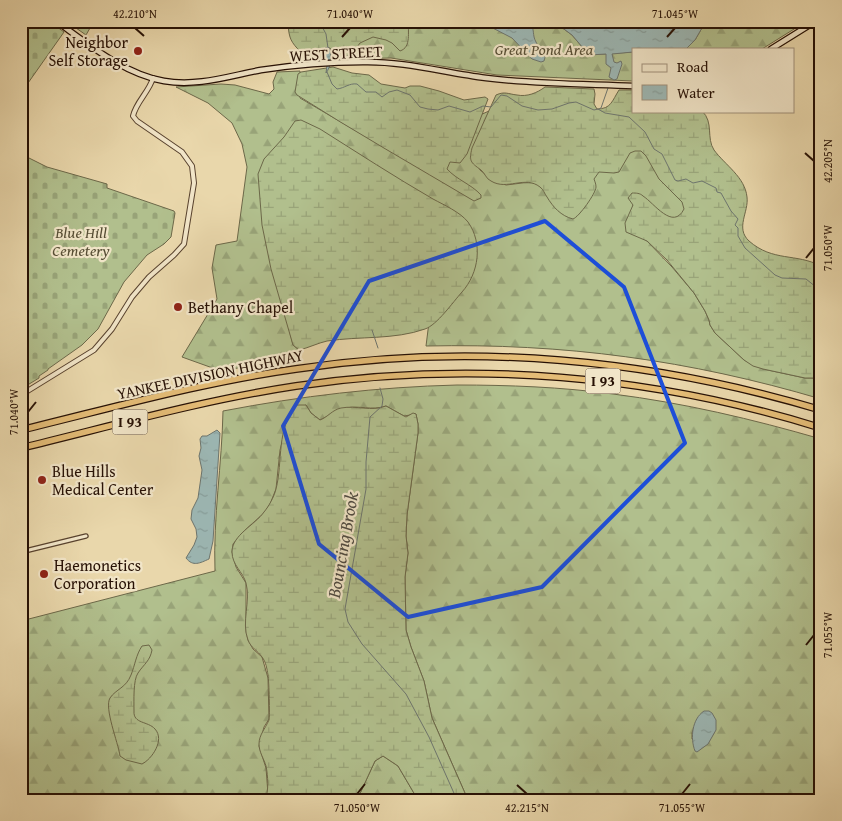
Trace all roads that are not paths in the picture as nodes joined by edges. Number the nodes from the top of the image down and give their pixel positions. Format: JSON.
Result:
{"nodes":[{"id":1,"x":56,"y":21,"type":"edge"},
{"id":2,"x":816,"y":21,"type":"edge"},
{"id":3,"x":773,"y":48,"type":"edge"},
{"id":4,"x":153,"y":78,"type":"junction"},
{"id":5,"x":632,"y":86,"type":"edge"},
{"id":6,"x":21,"y":395,"type":"edge"},
{"id":7,"x":821,"y":410,"type":"edge"},
{"id":8,"x":821,"y":428,"type":"edge"},
{"id":9,"x":21,"y":430,"type":"edge"},
{"id":10,"x":21,"y":448,"type":"edge"},
{"id":11,"x":86,"y":536,"type":"dead end"},
{"id":12,"x":21,"y":552,"type":"edge"}],
"edges":[{"from":1,"to":4,"type":"main road","name":"WEST STREET"},
{"from":2,"to":3,"type":"main road"},
{"from":4,"to":5,"type":"main road","name":"WEST STREET"},
{"from":4,"to":6,"type":"street"},
{"from":7,"to":9,"type":"highway","name":"YANKEE DIVISION HIGHWAY","number":"I 93"},
{"from":8,"to":10,"type":"highway","name":"YANKEE DIVISION HIGHWAY","number":"I 93"},
{"from":11,"to":12,"type":"street"}]}
